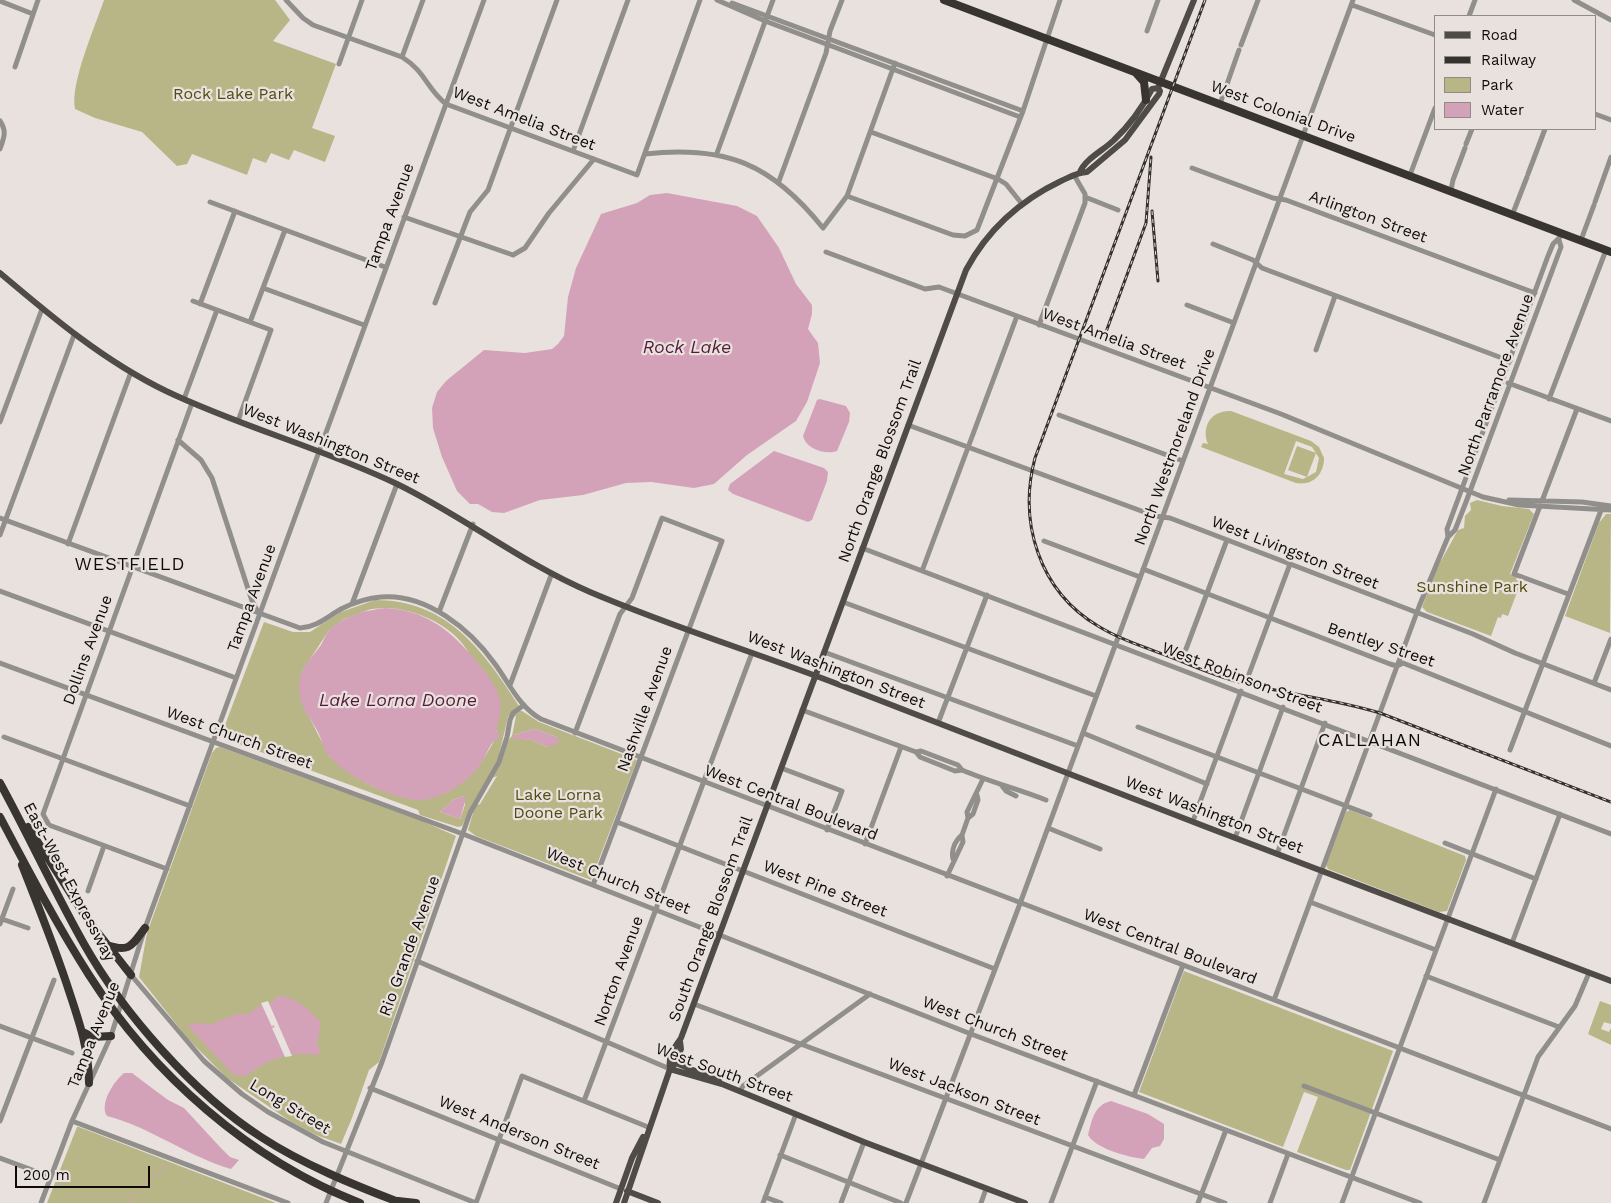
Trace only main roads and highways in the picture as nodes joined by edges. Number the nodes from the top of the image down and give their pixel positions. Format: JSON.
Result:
{"nodes":[{"id":1,"x":944,"y":0,"type":"edge"},
{"id":2,"x":1194,"y":0,"type":"edge"},
{"id":3,"x":1135,"y":71,"type":"junction"},
{"id":4,"x":1160,"y":84,"type":"junction"},
{"id":5,"x":1146,"y":100,"type":"junction"},
{"id":6,"x":1077,"y":173,"type":"junction"},
{"id":7,"x":1608,"y":251,"type":"edge"},
{"id":8,"x":0,"y":273,"type":"edge"},
{"id":9,"x":815,"y":676,"type":"junction"},
{"id":10,"x":0,"y":783,"type":"edge"},
{"id":11,"x":767,"y":807,"type":"joint"},
{"id":12,"x":17,"y":814,"type":"junction"},
{"id":13,"x":0,"y":817,"type":"edge"},
{"id":14,"x":9,"y":833,"type":"junction"},
{"id":15,"x":145,"y":928,"type":"road end"},
{"id":16,"x":107,"y":945,"type":"junction"},
{"id":17,"x":131,"y":975,"type":"road end"},
{"id":18,"x":1611,"y":981,"type":"edge"},
{"id":19,"x":83,"y":1032,"type":"junction"},
{"id":20,"x":111,"y":1036,"type":"road end"},
{"id":21,"x":680,"y":1041,"type":"junction"},
{"id":22,"x":676,"y":1063,"type":"junction"},
{"id":23,"x":670,"y":1069,"type":"junction"},
{"id":24,"x":89,"y":1083,"type":"road end"},
{"id":25,"x":722,"y":1084,"type":"junction"},
{"id":26,"x":648,"y":1127,"type":"junction"},
{"id":27,"x":621,"y":1189,"type":"junction"},
{"id":28,"x":629,"y":1192,"type":"junction"},
{"id":29,"x":398,"y":1202,"type":"edge"},
{"id":30,"x":360,"y":1203,"type":"edge"},
{"id":31,"x":416,"y":1203,"type":"edge"},
{"id":32,"x":616,"y":1203,"type":"edge"},
{"id":33,"x":624,"y":1203,"type":"edge"},
{"id":34,"x":658,"y":1203,"type":"edge"},
{"id":35,"x":1025,"y":1203,"type":"edge"}],
"edges":[{"from":1,"to":3,"type":"highway","name":"West Colonial Drive"},
{"from":2,"to":4,"type":"main road","name":"North Orange Blossom Trail"},
{"from":3,"to":4,"type":"highway","name":"West Colonial Drive"},
{"from":3,"to":5,"type":"highway"},
{"from":4,"to":5,"type":"main road","name":"North Orange Blossom Trail"},
{"from":4,"to":6,"type":"main road","name":"North Orange Blossom Trail"},
{"from":4,"to":7,"type":"highway","name":"West Colonial Drive"},
{"from":5,"to":6,"type":"main road","name":"North Orange Blossom Trail"},
{"from":6,"to":9,"type":"main road","name":"North Orange Blossom Trail"},
{"from":8,"to":9,"type":"main road","name":"West Washington Street"},
{"from":9,"to":11,"type":"main road","name":"North Orange Blossom Trail"},
{"from":9,"to":18,"type":"main road","name":"West Washington Street"},
{"from":10,"to":12,"type":"highway","name":"East-West Expressway"},
{"from":11,"to":21,"type":"main road","name":"South Orange Blossom Trail"},
{"from":12,"to":16,"type":"highway"},
{"from":12,"to":29,"type":"highway","name":"East-West Expressway"},
{"from":13,"to":14,"type":"highway","name":"East-West Expressway"},
{"from":14,"to":19,"type":"highway"},
{"from":14,"to":30,"type":"highway","name":"East-West Expressway"},
{"from":15,"to":16,"type":"highway"},
{"from":16,"to":17,"type":"highway"},
{"from":19,"to":20,"type":"highway"},
{"from":19,"to":24,"type":"highway"},
{"from":21,"to":22,"type":"main road","name":"South Orange Blossom Trail"},
{"from":21,"to":23,"type":"main road","name":"South Orange Blossom Trail"},
{"from":22,"to":23,"type":"main road","name":"South Orange Blossom Trail"},
{"from":22,"to":25,"type":"main road"},
{"from":23,"to":25,"type":"main road","name":"West South Street"},
{"from":23,"to":26,"type":"main road","name":"South Orange Blossom Trail"},
{"from":25,"to":35,"type":"main road","name":"West South Street"},
{"from":26,"to":27,"type":"main road","name":"South Orange Blossom Trail"},
{"from":26,"to":28,"type":"main road","name":"South Orange Blossom Trail"},
{"from":27,"to":28,"type":"main road","name":"West Anderson Street"},
{"from":27,"to":32,"type":"main road","name":"South Orange Blossom Trail"},
{"from":28,"to":33,"type":"main road","name":"South Orange Blossom Trail"},
{"from":28,"to":34,"type":"main road","name":"West Anderson Street"},
{"from":29,"to":31,"type":"highway","name":"East-West Expressway"}]}
